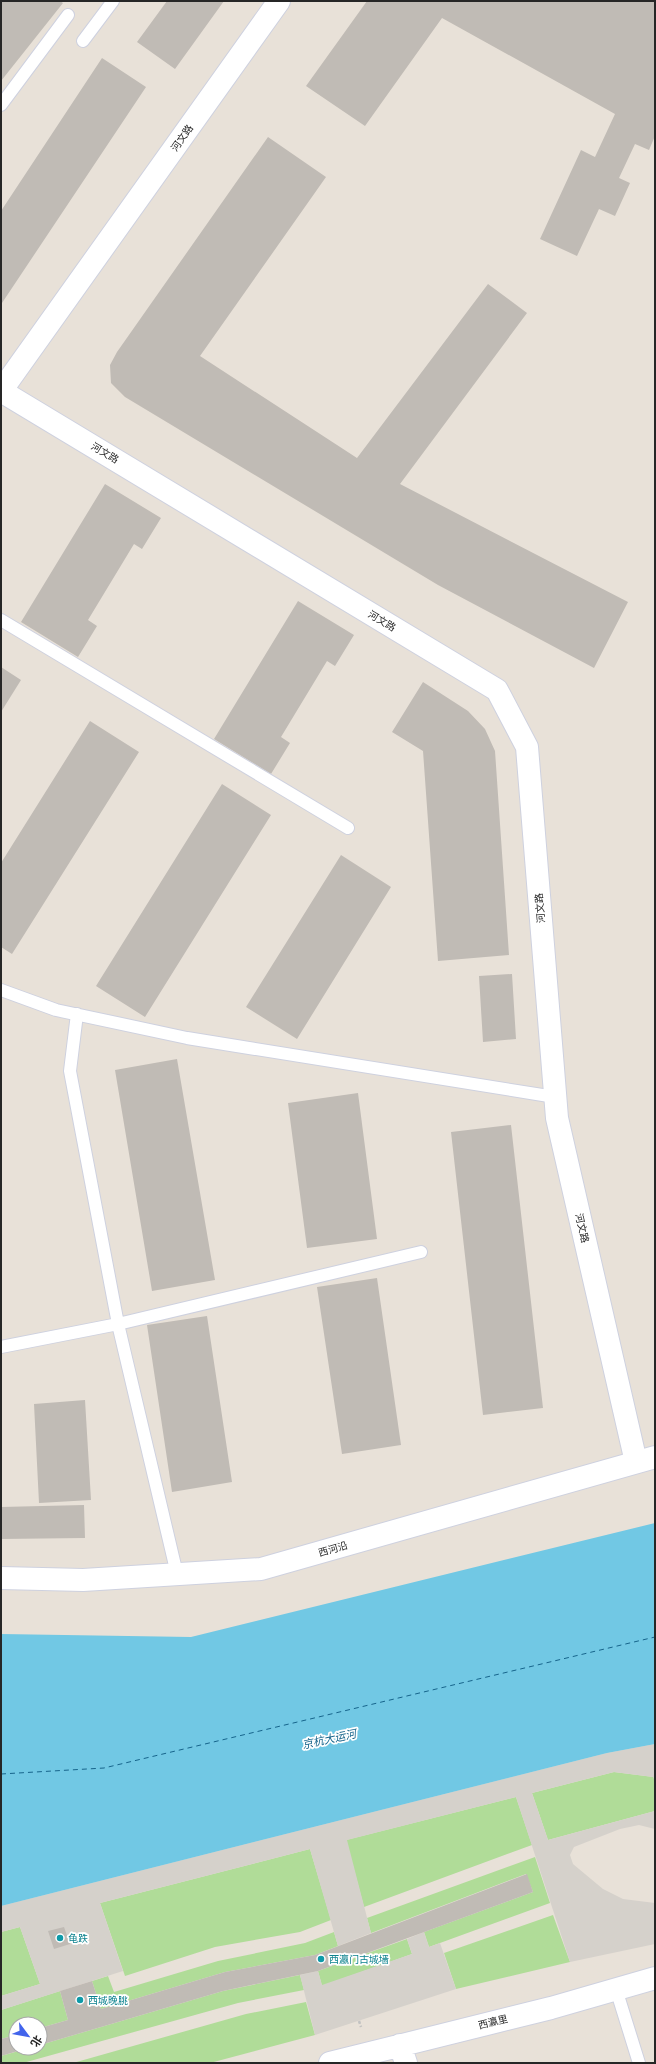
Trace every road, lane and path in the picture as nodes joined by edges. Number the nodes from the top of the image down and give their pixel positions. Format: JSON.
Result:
{"nodes":[{"id":1,"x":113,"y":1,"type":"edge"},
{"id":2,"x":279,"y":1,"type":"edge"},
{"id":3,"x":68,"y":15,"type":"dead end"},
{"id":4,"x":83,"y":41,"type":"dead end"},
{"id":5,"x":1,"y":105,"type":"edge"},
{"id":6,"x":1,"y":391,"type":"edge"},
{"id":7,"x":1,"y":620,"type":"edge"},
{"id":8,"x":348,"y":828,"type":"dead end"},
{"id":9,"x":1,"y":990,"type":"edge"},
{"id":10,"x":77,"y":1014,"type":"junction"},
{"id":11,"x":555,"y":1097,"type":"junction"},
{"id":12,"x":421,"y":1252,"type":"dead end"},
{"id":13,"x":118,"y":1324,"type":"junction"},
{"id":14,"x":1,"y":1347,"type":"edge"},
{"id":15,"x":645,"y":1460,"type":"edge"},
{"id":16,"x":177,"y":1574,"type":"junction"},
{"id":17,"x":1,"y":1578,"type":"edge"},
{"id":18,"x":655,"y":1978,"type":"edge"},
{"id":19,"x":616,"y":1989,"type":"junction"},
{"id":20,"x":403,"y":2054,"type":"edge"},
{"id":21,"x":330,"y":2063,"type":"edge"},
{"id":22,"x":639,"y":2063,"type":"edge"}],
"edges":[{"from":1,"to":4,"type":"lane"},
{"from":2,"to":6,"type":"street","name":"河文路"},
{"from":3,"to":5,"type":"lane"},
{"from":6,"to":11,"type":"street","name":"河文路"},
{"from":7,"to":8,"type":"lane"},
{"from":9,"to":10,"type":"lane"},
{"from":10,"to":11,"type":"lane"},
{"from":10,"to":13,"type":"lane"},
{"from":11,"to":15,"type":"street","name":"河文路"},
{"from":12,"to":13,"type":"lane"},
{"from":13,"to":14,"type":"lane"},
{"from":13,"to":16,"type":"lane"},
{"from":15,"to":16,"type":"street","name":"西河沿"},
{"from":16,"to":17,"type":"street","name":"西河沿"},
{"from":18,"to":19,"type":"street","name":"西瀛里"},
{"from":19,"to":20,"type":"street","name":"西瀛里"},
{"from":19,"to":22,"type":"lane"},
{"from":20,"to":21,"type":"street","name":"西瀛里"}]}
